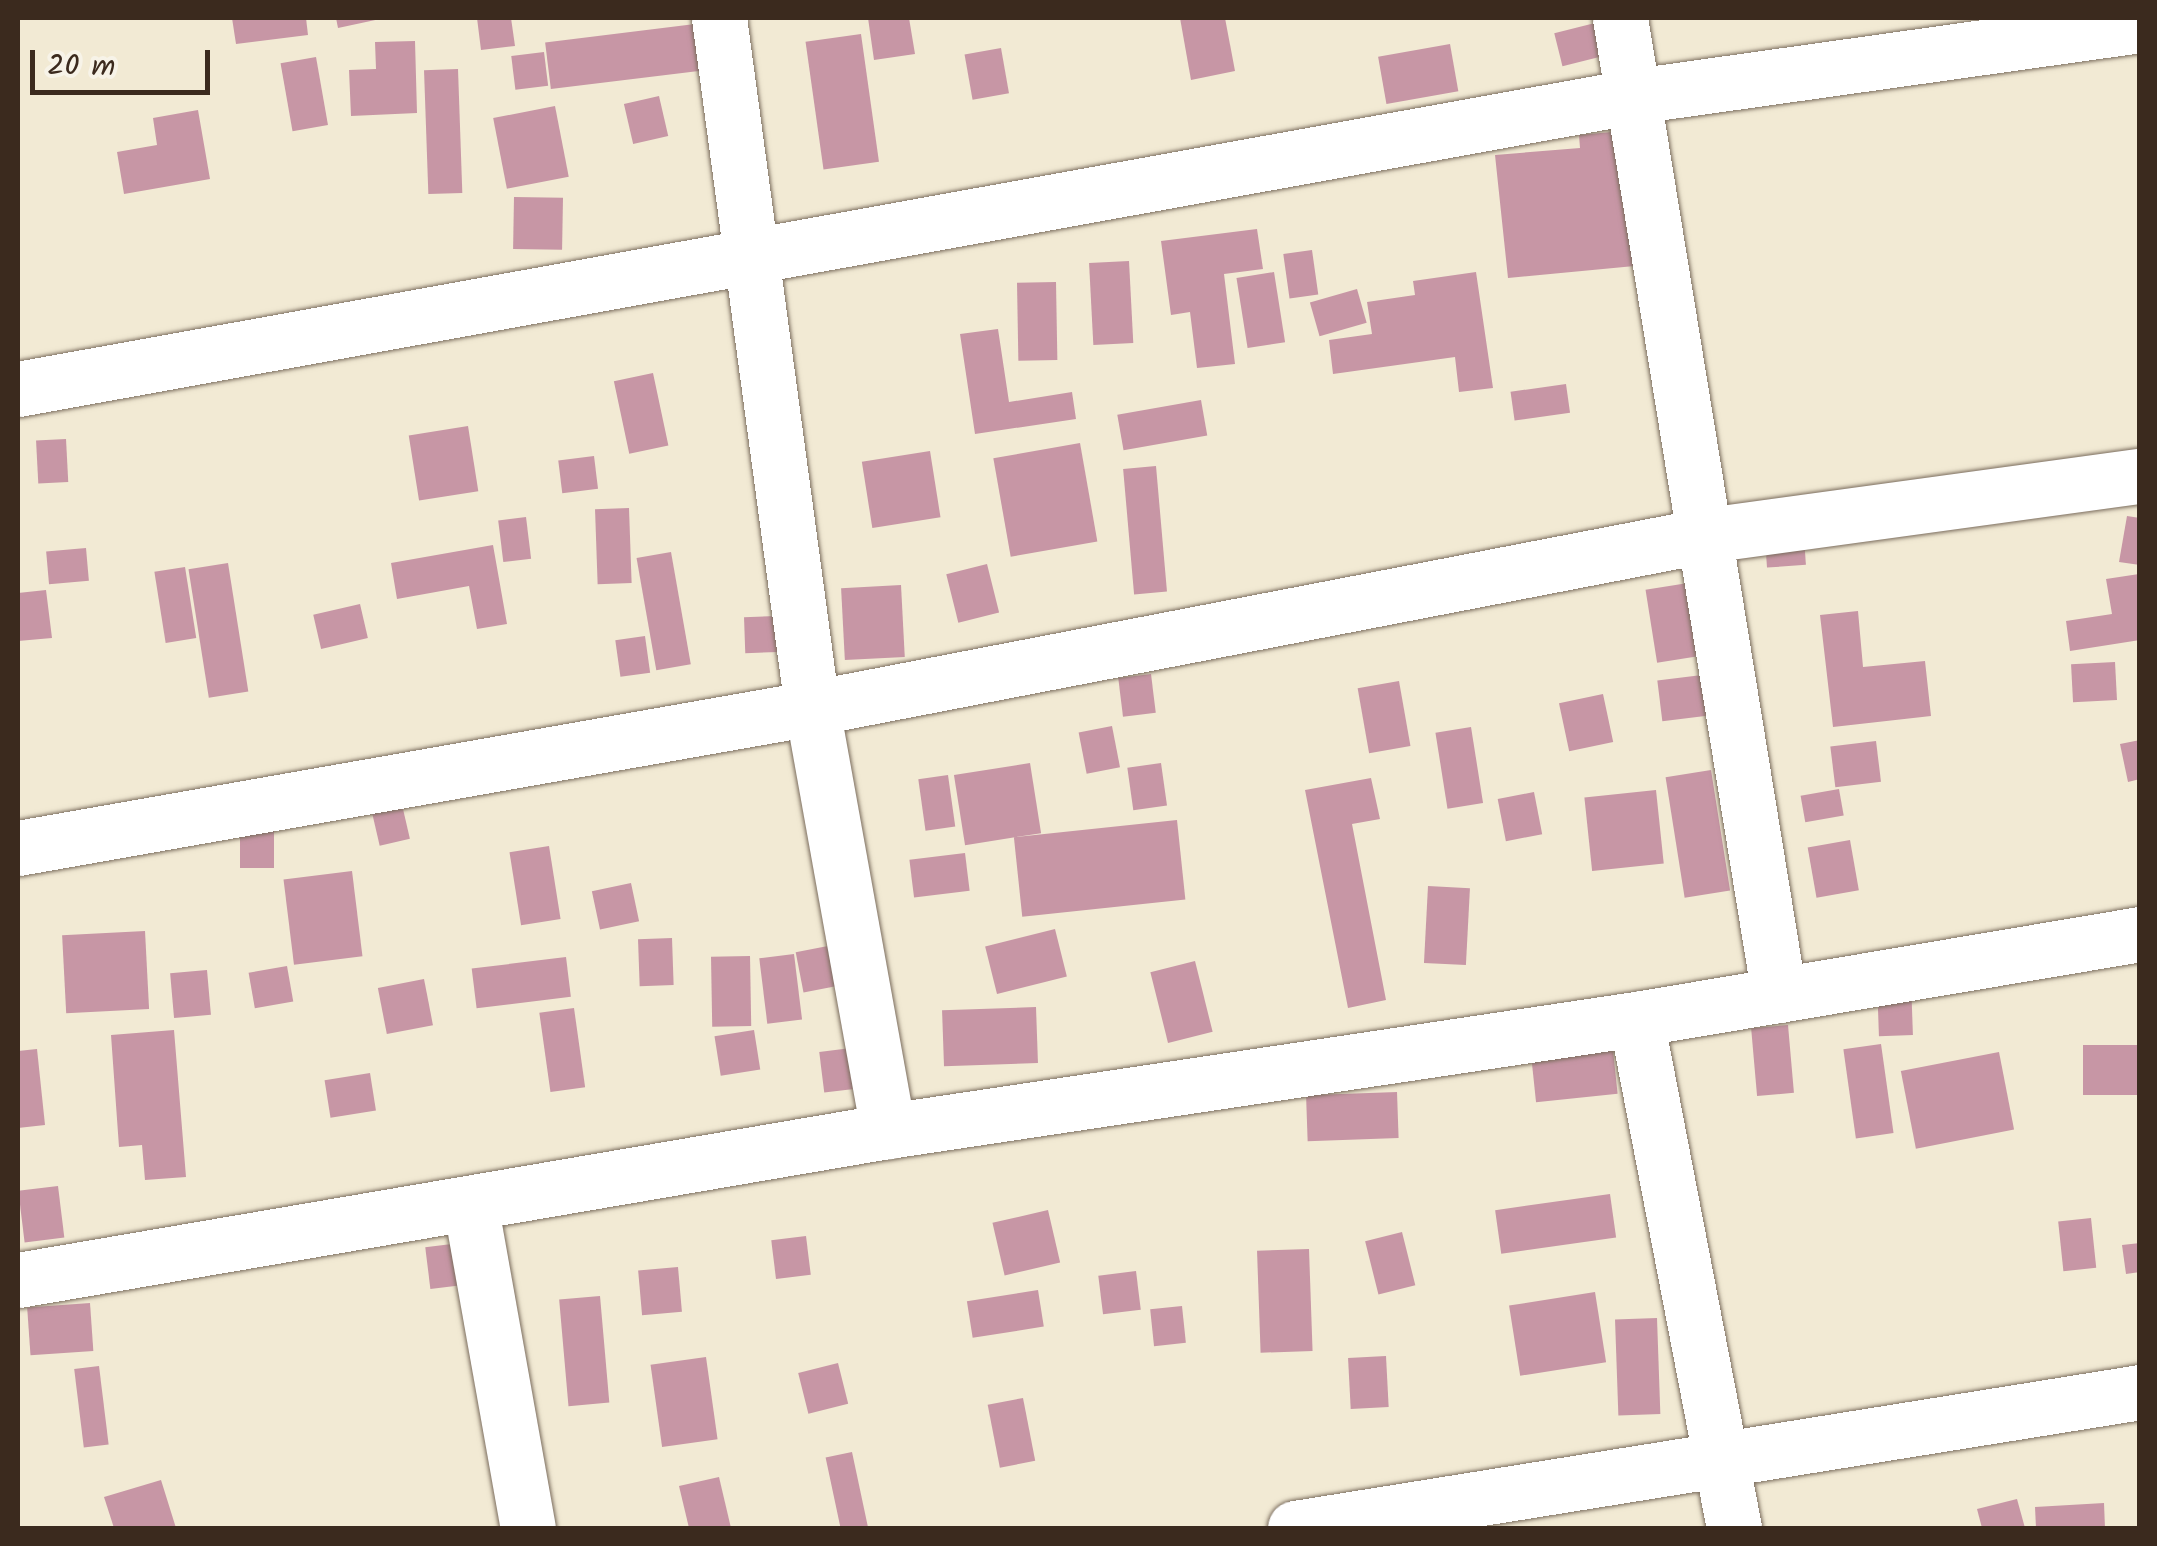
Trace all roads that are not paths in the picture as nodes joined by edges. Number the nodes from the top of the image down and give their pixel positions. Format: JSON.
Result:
{"nodes":[{"id":1,"x":720,"y":18,"type":"edge"},
{"id":2,"x":1620,"y":18,"type":"edge"},
{"id":3,"x":2140,"y":24,"type":"edge"},
{"id":4,"x":1634,"y":96,"type":"junction"},
{"id":5,"x":750,"y":254,"type":"junction"},
{"id":6,"x":18,"y":390,"type":"edge"},
{"id":7,"x":2140,"y":476,"type":"edge"},
{"id":8,"x":1707,"y":536,"type":"junction"},
{"id":9,"x":812,"y":708,"type":"junction"},
{"id":10,"x":18,"y":848,"type":"edge"},
{"id":11,"x":2140,"y":934,"type":"edge"},
{"id":12,"x":1779,"y":995,"type":"junction"},
{"id":13,"x":1636,"y":1019,"type":"junction"},
{"id":14,"x":888,"y":1131,"type":"junction"},
{"id":15,"x":470,"y":1203,"type":"junction"},
{"id":16,"x":18,"y":1280,"type":"edge"},
{"id":17,"x":2140,"y":1392,"type":"edge"},
{"id":18,"x":1718,"y":1459,"type":"junction"},
{"id":19,"x":528,"y":1528,"type":"edge"},
{"id":20,"x":1295,"y":1528,"type":"edge"},
{"id":21,"x":1734,"y":1528,"type":"edge"}],
"edges":[{"from":1,"to":5,"type":"street"},
{"from":2,"to":4,"type":"street"},
{"from":3,"to":4,"type":"street"},
{"from":4,"to":5,"type":"street"},
{"from":4,"to":8,"type":"street"},
{"from":5,"to":6,"type":"street"},
{"from":5,"to":9,"type":"street"},
{"from":7,"to":8,"type":"street"},
{"from":8,"to":9,"type":"street"},
{"from":8,"to":12,"type":"street"},
{"from":9,"to":10,"type":"street"},
{"from":9,"to":14,"type":"street"},
{"from":11,"to":12,"type":"street"},
{"from":12,"to":13,"type":"street"},
{"from":13,"to":14,"type":"street"},
{"from":13,"to":18,"type":"street"},
{"from":14,"to":15,"type":"street"},
{"from":15,"to":16,"type":"street"},
{"from":15,"to":19,"type":"street"},
{"from":17,"to":18,"type":"street"},
{"from":18,"to":20,"type":"street"},
{"from":18,"to":21,"type":"street"}]}
